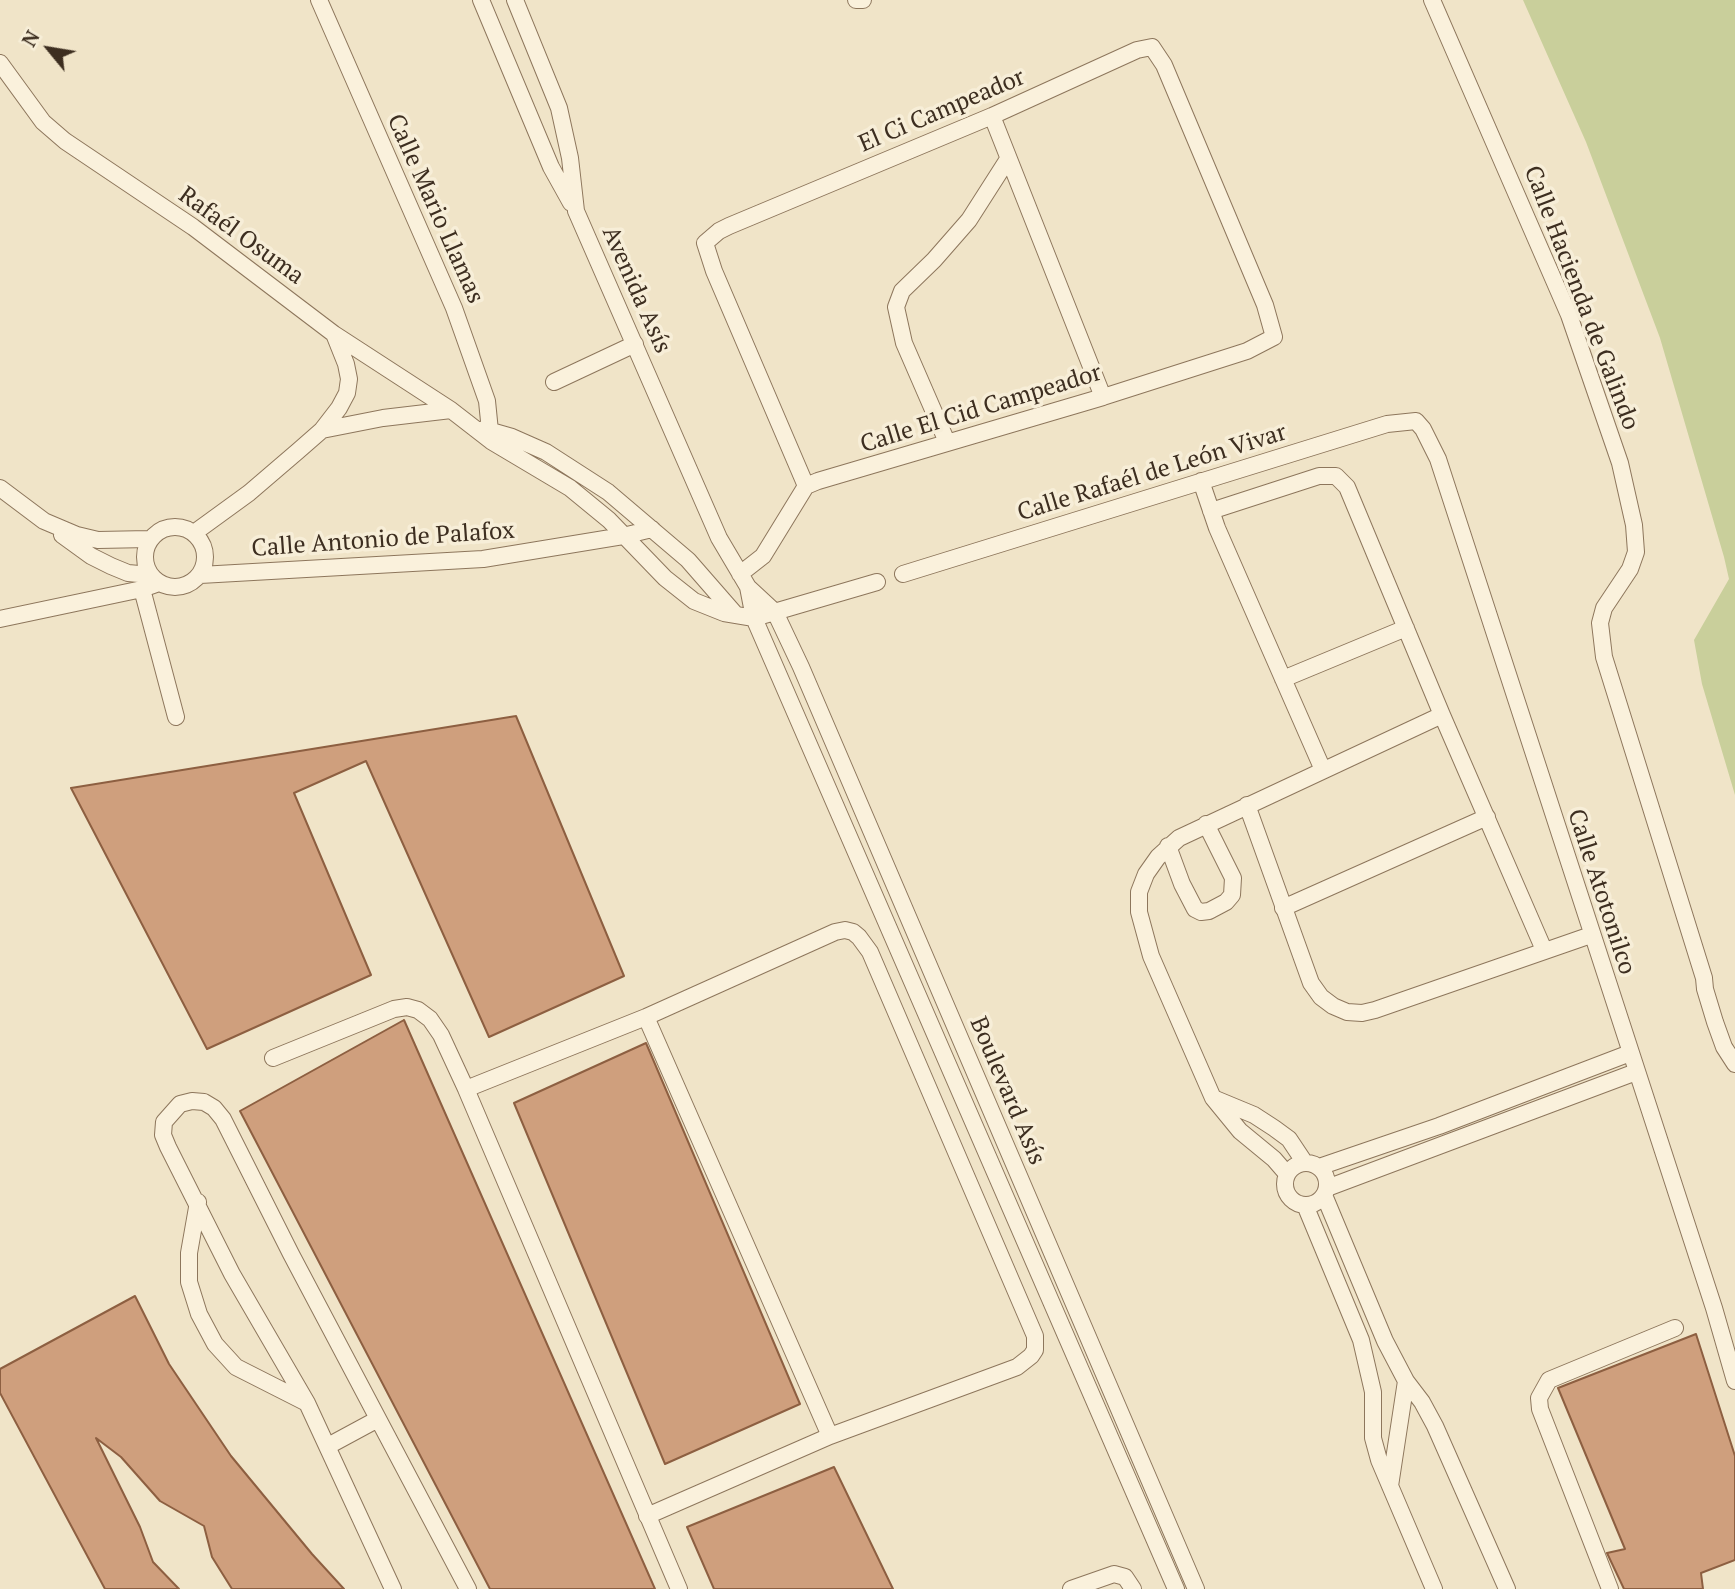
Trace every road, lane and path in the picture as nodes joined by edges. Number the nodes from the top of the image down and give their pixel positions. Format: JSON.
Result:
{"nodes":[{"id":1,"x":319,"y":0,"type":"edge"},
{"id":2,"x":481,"y":0,"type":"edge"},
{"id":3,"x":515,"y":0,"type":"edge"},
{"id":4,"x":856,"y":0,"type":"edge"},
{"id":5,"x":863,"y":0,"type":"edge"},
{"id":6,"x":1432,"y":0,"type":"edge"},
{"id":7,"x":0,"y":62,"type":"edge"},
{"id":8,"x":992,"y":116,"type":"junction"},
{"id":9,"x":1008,"y":159,"type":"junction"},
{"id":10,"x":576,"y":211,"type":"junction"},
{"id":11,"x":334,"y":334,"type":"junction"},
{"id":12,"x":1274,"y":338,"type":"joint"},
{"id":13,"x":635,"y":344,"type":"junction"},
{"id":14,"x":554,"y":382,"type":"dead end"},
{"id":15,"x":1103,"y":397,"type":"junction"},
{"id":16,"x":450,"y":410,"type":"junction"},
{"id":17,"x":1416,"y":421,"type":"joint"},
{"id":18,"x":322,"y":430,"type":"junction"},
{"id":19,"x":491,"y":435,"type":"junction"},
{"id":20,"x":947,"y":442,"type":"junction"},
{"id":21,"x":1201,"y":481,"type":"junction"},
{"id":22,"x":806,"y":486,"type":"junction"},
{"id":23,"x":0,"y":488,"type":"edge"},
{"id":24,"x":1211,"y":510,"type":"junction"},
{"id":25,"x":44,"y":520,"type":"junction"},
{"id":26,"x":652,"y":529,"type":"junction"},
{"id":27,"x":194,"y":533,"type":"junction"},
{"id":28,"x":623,"y":536,"type":"junction"},
{"id":29,"x":149,"y":539,"type":"junction"},
{"id":30,"x":903,"y":573,"type":"dead end"},
{"id":31,"x":200,"y":575,"type":"junction"},
{"id":32,"x":744,"y":581,"type":"junction"},
{"id":33,"x":877,"y":582,"type":"dead end"},
{"id":34,"x":151,"y":583,"type":"junction"},
{"id":35,"x":775,"y":612,"type":"junction"},
{"id":36,"x":736,"y":615,"type":"junction"},
{"id":37,"x":754,"y":618,"type":"junction"},
{"id":38,"x":0,"y":619,"type":"edge"},
{"id":39,"x":1406,"y":628,"type":"junction"},
{"id":40,"x":1283,"y":679,"type":"junction"},
{"id":41,"x":1442,"y":715,"type":"junction"},
{"id":42,"x":176,"y":717,"type":"dead end"},
{"id":43,"x":845,"y":770,"type":"junction"},
{"id":44,"x":1322,"y":771,"type":"junction"},
{"id":45,"x":824,"y":780,"type":"junction"},
{"id":46,"x":1247,"y":805,"type":"junction"},
{"id":47,"x":1487,"y":817,"type":"junction"},
{"id":48,"x":1206,"y":824,"type":"junction"},
{"id":49,"x":1167,"y":846,"type":"junction"},
{"id":50,"x":899,"y":896,"type":"junction"},
{"id":51,"x":879,"y":906,"type":"junction"},
{"id":52,"x":1283,"y":908,"type":"junction"},
{"id":53,"x":1591,"y":935,"type":"junction"},
{"id":54,"x":1544,"y":950,"type":"junction"},
{"id":55,"x":1704,"y":978,"type":"junction"},
{"id":56,"x":646,"y":1017,"type":"junction"},
{"id":57,"x":1735,"y":1045,"type":"edge"},
{"id":58,"x":1630,"y":1054,"type":"junction"},
{"id":59,"x":273,"y":1058,"type":"dead end"},
{"id":60,"x":1735,"y":1064,"type":"edge"},
{"id":61,"x":1636,"y":1072,"type":"junction"},
{"id":62,"x":466,"y":1090,"type":"junction"},
{"id":63,"x":1213,"y":1098,"type":"junction"},
{"id":64,"x":1439,"y":1126,"type":"junction"},
{"id":65,"x":1445,"y":1144,"type":"junction"},
{"id":66,"x":1312,"y":1165,"type":"junction"},
{"id":67,"x":1287,"y":1174,"type":"junction"},
{"id":68,"x":1325,"y":1192,"type":"junction"},
{"id":69,"x":198,"y":1202,"type":"junction"},
{"id":70,"x":1305,"y":1205,"type":"junction"},
{"id":71,"x":1046,"y":1240,"type":"junction"},
{"id":72,"x":1028,"y":1248,"type":"junction"},
{"id":73,"x":1675,"y":1328,"type":"dead end"},
{"id":74,"x":1406,"y":1381,"type":"junction"},
{"id":75,"x":1735,"y":1381,"type":"edge"},
{"id":76,"x":307,"y":1403,"type":"junction"},
{"id":77,"x":378,"y":1419,"type":"junction"},
{"id":78,"x":830,"y":1436,"type":"junction"},
{"id":79,"x":328,"y":1446,"type":"junction"},
{"id":80,"x":1390,"y":1489,"type":"junction"},
{"id":81,"x":647,"y":1516,"type":"junction"},
{"id":82,"x":1193,"y":1582,"type":"edge"},
{"id":83,"x":1171,"y":1587,"type":"edge"},
{"id":84,"x":393,"y":1589,"type":"edge"},
{"id":85,"x":468,"y":1589,"type":"edge"},
{"id":86,"x":679,"y":1589,"type":"edge"},
{"id":87,"x":1071,"y":1589,"type":"edge"},
{"id":88,"x":1133,"y":1589,"type":"edge"},
{"id":89,"x":1433,"y":1589,"type":"edge"},
{"id":90,"x":1507,"y":1589,"type":"edge"},
{"id":91,"x":1610,"y":1589,"type":"edge"}],
"edges":[{"from":1,"to":19,"type":"street","name":"Calle Mario Llamas"},
{"from":2,"to":10,"type":"street"},
{"from":3,"to":10,"type":"street","name":"Avenida Asís"},
{"from":4,"to":5,"type":"street"},
{"from":6,"to":55,"type":"street","name":"Calle Hacienda de Galindo"},
{"from":7,"to":11,"type":"street","name":"Rafaél Osuma"},
{"from":8,"to":9,"type":"street"},
{"from":8,"to":12,"type":"street","name":"El Ci Campeador"},
{"from":8,"to":22,"type":"street","name":"El Ci Campeador"},
{"from":9,"to":15,"type":"street"},
{"from":9,"to":20,"type":"street"},
{"from":10,"to":13,"type":"street","name":"Avenida Asís"},
{"from":11,"to":16,"type":"street","name":"Rafaél Osuma"},
{"from":11,"to":18,"type":"street"},
{"from":12,"to":15,"type":"street","name":"Calle El Cid Campeador"},
{"from":13,"to":14,"type":"street"},
{"from":13,"to":32,"type":"street","name":"Avenida Asís"},
{"from":15,"to":20,"type":"street","name":"Calle El Cid Campeador"},
{"from":16,"to":18,"type":"street"},
{"from":16,"to":19,"type":"street","name":"Rafaél Osuma"},
{"from":17,"to":21,"type":"street","name":"Calle Rafaél de León Vivar"},
{"from":17,"to":53,"type":"street","name":"Calle Atotonilco"},
{"from":18,"to":27,"type":"street"},
{"from":19,"to":26,"type":"street","name":"Rafaél Osuma"},
{"from":19,"to":28,"type":"street","name":"Rafaél Osuma"},
{"from":20,"to":22,"type":"street","name":"Calle El Cid Campeador"},
{"from":21,"to":24,"type":"street"},
{"from":21,"to":30,"type":"street","name":"Calle Rafaél de León Vivar"},
{"from":22,"to":32,"type":"street"},
{"from":23,"to":25,"type":"street"},
{"from":24,"to":39,"type":"street"},
{"from":24,"to":40,"type":"street"},
{"from":25,"to":29,"type":"street"},
{"from":25,"to":34,"type":"street"},
{"from":26,"to":28,"type":"street","name":"Calle Antonio de Palafox"},
{"from":26,"to":36,"type":"street","name":"Rafaél Osuma"},
{"from":27,"to":29,"type":"street"},
{"from":27,"to":31,"type":"street"},
{"from":28,"to":31,"type":"street","name":"Calle Antonio de Palafox"},
{"from":28,"to":36,"type":"street","name":"Rafaél Osuma"},
{"from":29,"to":34,"type":"street"},
{"from":31,"to":34,"type":"street"},
{"from":32,"to":35,"type":"street","name":"Avenida Asís"},
{"from":32,"to":37,"type":"street","name":"Avenida Asís"},
{"from":33,"to":35,"type":"street"},
{"from":34,"to":38,"type":"street"},
{"from":34,"to":42,"type":"street"},
{"from":35,"to":37,"type":"street"},
{"from":35,"to":43,"type":"street","name":"Boulevard Asís"},
{"from":36,"to":37,"type":"street","name":"Rafaél Osuma"},
{"from":37,"to":45,"type":"street","name":"Boulevard Asís"},
{"from":39,"to":40,"type":"street"},
{"from":39,"to":41,"type":"street"},
{"from":40,"to":44,"type":"street"},
{"from":41,"to":44,"type":"street"},
{"from":41,"to":47,"type":"street"},
{"from":43,"to":45,"type":"street"},
{"from":43,"to":50,"type":"street","name":"Boulevard Asís"},
{"from":44,"to":46,"type":"street"},
{"from":45,"to":51,"type":"street","name":"Boulevard Asís"},
{"from":46,"to":48,"type":"street"},
{"from":46,"to":52,"type":"street"},
{"from":47,"to":52,"type":"street"},
{"from":47,"to":54,"type":"street"},
{"from":48,"to":49,"type":"street"},
{"from":48,"to":49,"type":"street"},
{"from":49,"to":63,"type":"street"},
{"from":50,"to":51,"type":"street"},
{"from":50,"to":71,"type":"street","name":"Boulevard Asís"},
{"from":51,"to":72,"type":"street","name":"Boulevard Asís"},
{"from":52,"to":54,"type":"street"},
{"from":53,"to":54,"type":"street"},
{"from":53,"to":58,"type":"street","name":"Calle Atotonilco"},
{"from":55,"to":57,"type":"street","name":"Calle Hacienda de Galindo"},
{"from":55,"to":60,"type":"street","name":"Calle Hacienda de Galindo"},
{"from":56,"to":62,"type":"street"},
{"from":56,"to":78,"type":"street"},
{"from":56,"to":78,"type":"street"},
{"from":58,"to":61,"type":"street","name":"Calle Atotonilco"},
{"from":58,"to":64,"type":"street"},
{"from":59,"to":62,"type":"street"},
{"from":61,"to":65,"type":"street"},
{"from":61,"to":75,"type":"street","name":"Calle Atotonilco"},
{"from":62,"to":81,"type":"street"},
{"from":63,"to":66,"type":"street"},
{"from":63,"to":67,"type":"street"},
{"from":64,"to":65,"type":"street"},
{"from":64,"to":66,"type":"street"},
{"from":65,"to":68,"type":"street"},
{"from":66,"to":67,"type":"street"},
{"from":66,"to":68,"type":"street"},
{"from":67,"to":70,"type":"street"},
{"from":68,"to":70,"type":"street"},
{"from":68,"to":74,"type":"street"},
{"from":69,"to":76,"type":"street"},
{"from":69,"to":76,"type":"street"},
{"from":69,"to":77,"type":"street"},
{"from":70,"to":80,"type":"street"},
{"from":71,"to":72,"type":"street"},
{"from":71,"to":82,"type":"street","name":"Boulevard Asís"},
{"from":72,"to":83,"type":"street","name":"Boulevard Asís"},
{"from":73,"to":91,"type":"street"},
{"from":74,"to":80,"type":"street"},
{"from":74,"to":90,"type":"street"},
{"from":76,"to":79,"type":"street"},
{"from":77,"to":79,"type":"street"},
{"from":77,"to":85,"type":"street"},
{"from":78,"to":81,"type":"street"},
{"from":79,"to":84,"type":"street"},
{"from":80,"to":89,"type":"street"},
{"from":81,"to":86,"type":"street"},
{"from":82,"to":83,"type":"street"},
{"from":87,"to":88,"type":"street"}]}
